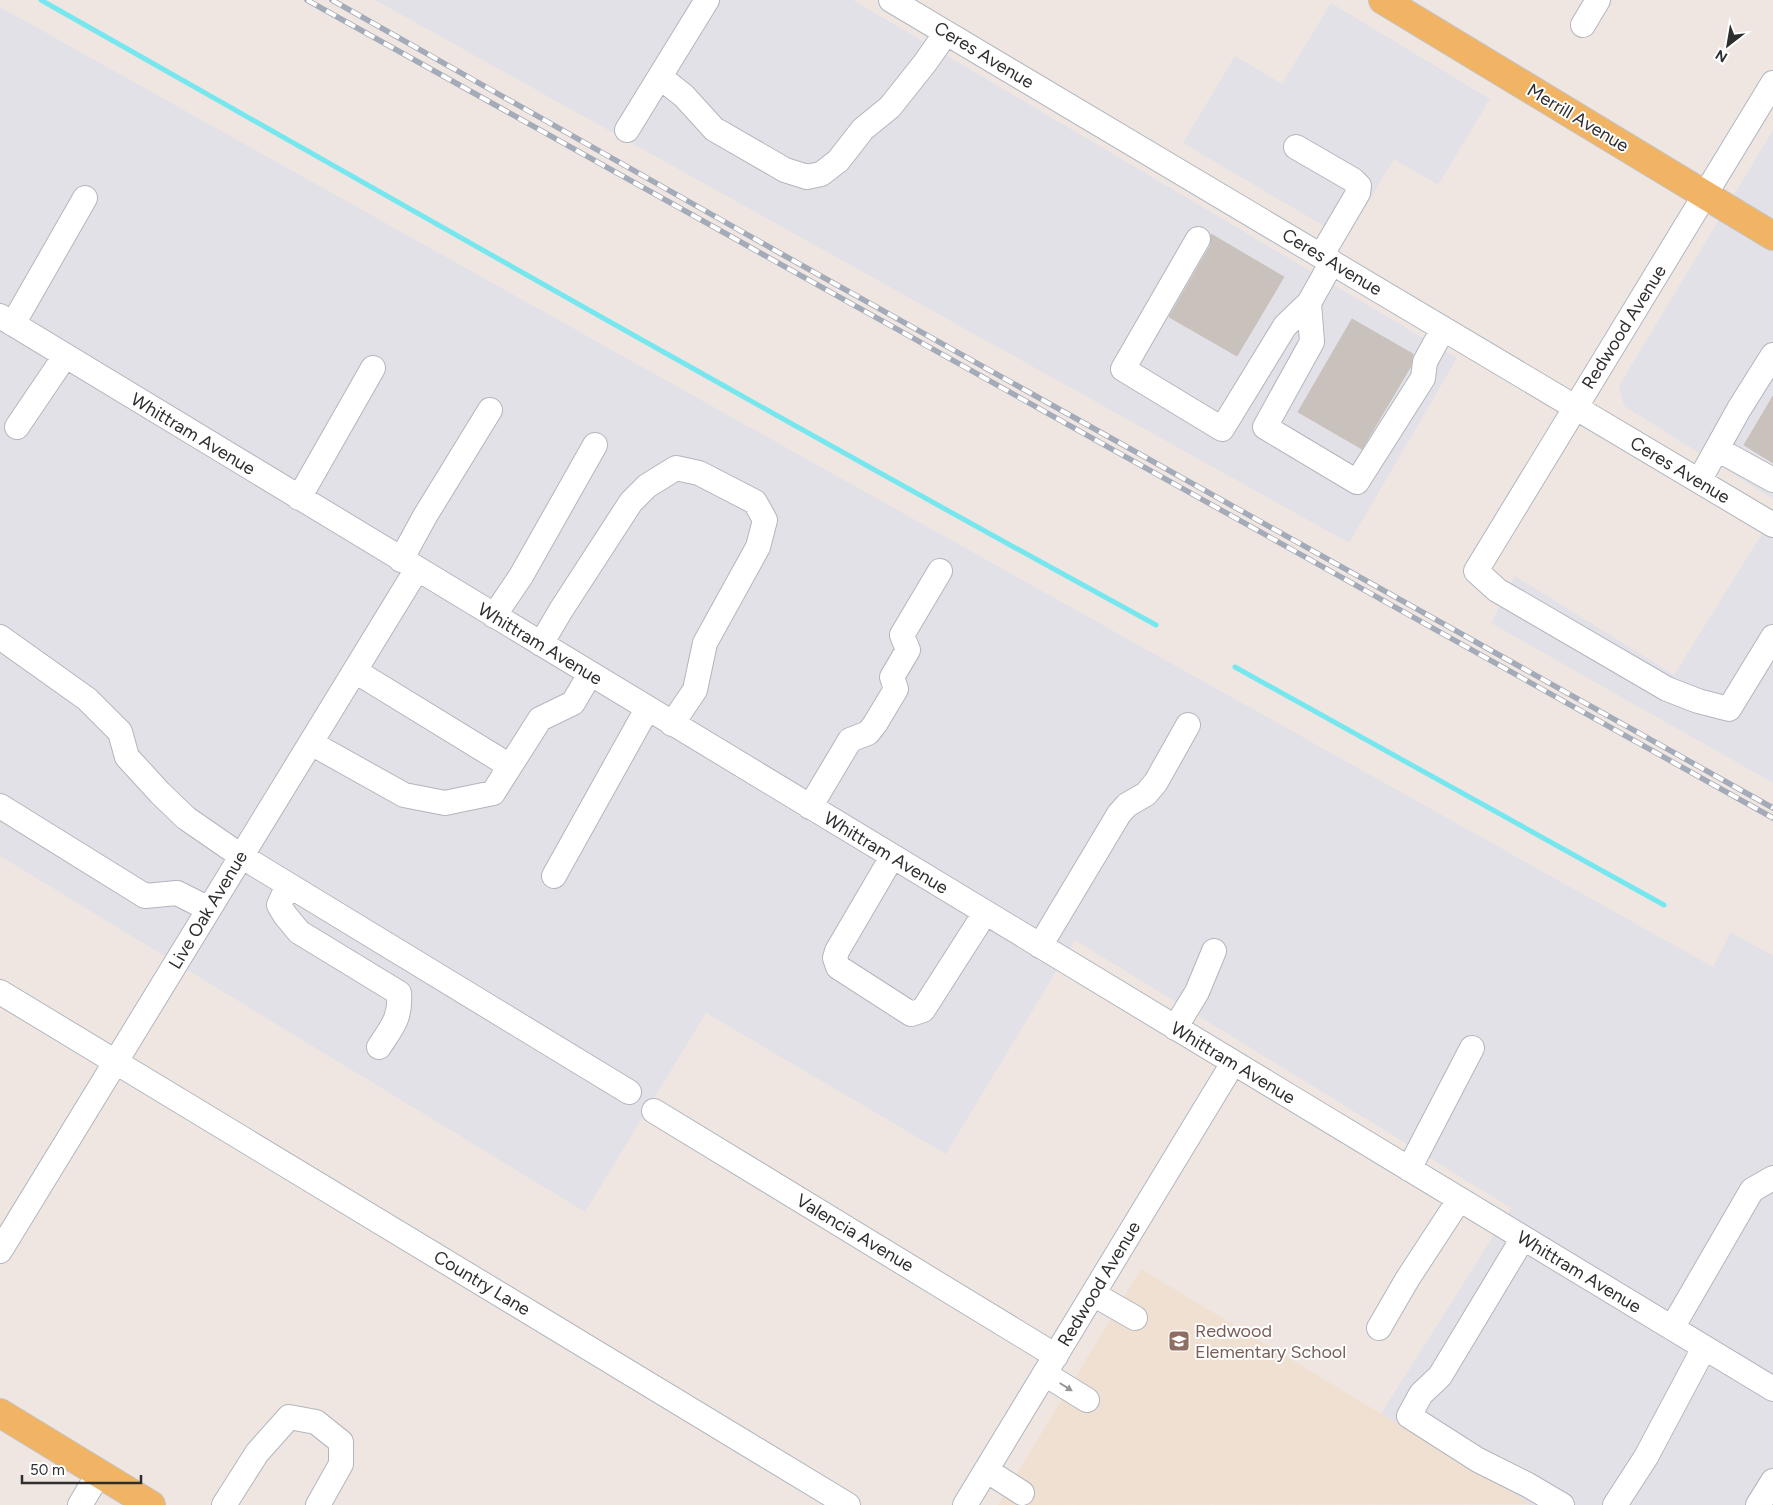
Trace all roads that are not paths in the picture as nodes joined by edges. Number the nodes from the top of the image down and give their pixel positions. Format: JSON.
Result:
{"nodes":[{"id":1,"x":707,"y":0,"type":"edge"},
{"id":2,"x":891,"y":0,"type":"edge"},
{"id":3,"x":1384,"y":0,"type":"edge"},
{"id":4,"x":1598,"y":0,"type":"edge"},
{"id":5,"x":1583,"y":25,"type":"dead end"},
{"id":6,"x":946,"y":33,"type":"junction"},
{"id":7,"x":660,"y":77,"type":"junction"},
{"id":8,"x":1773,"y":83,"type":"edge"},
{"id":9,"x":627,"y":130,"type":"dead end"},
{"id":10,"x":1296,"y":147,"type":"dead end"},
{"id":11,"x":1705,"y":196,"type":"junction"},
{"id":12,"x":85,"y":198,"type":"dead end"},
{"id":13,"x":1773,"y":236,"type":"edge"},
{"id":14,"x":1198,"y":239,"type":"dead end"},
{"id":15,"x":1326,"y":259,"type":"junction"},
{"id":16,"x":1309,"y":303,"type":"junction"},
{"id":17,"x":7,"y":320,"type":"edge"},
{"id":18,"x":1443,"y":329,"type":"junction"},
{"id":19,"x":1773,"y":355,"type":"edge"},
{"id":20,"x":65,"y":356,"type":"junction"},
{"id":21,"x":373,"y":368,"type":"dead end"},
{"id":22,"x":1575,"y":407,"type":"junction"},
{"id":23,"x":490,"y":410,"type":"dead end"},
{"id":24,"x":17,"y":427,"type":"dead end"},
{"id":25,"x":595,"y":445,"type":"dead end"},
{"id":26,"x":1717,"y":449,"type":"junction"},
{"id":27,"x":1773,"y":480,"type":"edge"},
{"id":28,"x":1699,"y":481,"type":"junction"},
{"id":29,"x":298,"y":498,"type":"junction"},
{"id":30,"x":1773,"y":525,"type":"edge"},
{"id":31,"x":409,"y":565,"type":"junction"},
{"id":32,"x":940,"y":571,"type":"dead end"},
{"id":33,"x":494,"y":616,"type":"junction"},
{"id":34,"x":0,"y":637,"type":"edge"},
{"id":35,"x":1773,"y":637,"type":"edge"},
{"id":36,"x":540,"y":644,"type":"junction"},
{"id":37,"x":355,"y":670,"type":"junction"},
{"id":38,"x":590,"y":674,"type":"junction"},
{"id":39,"x":647,"y":709,"type":"junction"},
{"id":40,"x":672,"y":724,"type":"junction"},
{"id":41,"x":1188,"y":725,"type":"dead end"},
{"id":42,"x":311,"y":743,"type":"junction"},
{"id":43,"x":510,"y":766,"type":"junction"},
{"id":44,"x":0,"y":806,"type":"edge"},
{"id":45,"x":810,"y":807,"type":"junction"},
{"id":46,"x":241,"y":856,"type":"junction"},
{"id":47,"x":892,"y":857,"type":"junction"},
{"id":48,"x":554,"y":876,"type":"dead end"},
{"id":49,"x":288,"y":885,"type":"junction"},
{"id":50,"x":209,"y":909,"type":"junction"},
{"id":51,"x":985,"y":913,"type":"junction"},
{"id":52,"x":1040,"y":946,"type":"junction"},
{"id":53,"x":1214,"y":951,"type":"dead end"},
{"id":54,"x":0,"y":992,"type":"edge"},
{"id":55,"x":1175,"y":1028,"type":"junction"},
{"id":56,"x":379,"y":1047,"type":"dead end"},
{"id":57,"x":1472,"y":1048,"type":"dead end"},
{"id":58,"x":116,"y":1060,"type":"junction"},
{"id":59,"x":1233,"y":1063,"type":"junction"},
{"id":60,"x":629,"y":1092,"type":"dead end"},
{"id":61,"x":654,"y":1111,"type":"dead end"},
{"id":62,"x":1773,"y":1161,"type":"edge"},
{"id":63,"x":1409,"y":1169,"type":"junction"},
{"id":64,"x":1773,"y":1178,"type":"edge"},
{"id":65,"x":1752,"y":1190,"type":"junction"},
{"id":66,"x":1459,"y":1200,"type":"junction"},
{"id":67,"x":1523,"y":1238,"type":"junction"},
{"id":68,"x":0,"y":1251,"type":"edge"},
{"id":69,"x":1094,"y":1294,"type":"junction"},
{"id":70,"x":1135,"y":1318,"type":"dead end"},
{"id":71,"x":1379,"y":1328,"type":"dead end"},
{"id":72,"x":1672,"y":1328,"type":"junction"},
{"id":73,"x":1704,"y":1348,"type":"junction"},
{"id":74,"x":1050,"y":1365,"type":"junction"},
{"id":75,"x":1773,"y":1389,"type":"edge"},
{"id":76,"x":1086,"y":1400,"type":"dead end"},
{"id":77,"x":0,"y":1413,"type":"edge"},
{"id":78,"x":986,"y":1470,"type":"junction"},
{"id":79,"x":98,"y":1473,"type":"junction"},
{"id":80,"x":1773,"y":1480,"type":"edge"},
{"id":81,"x":1022,"y":1493,"type":"dead end"},
{"id":82,"x":80,"y":1505,"type":"edge"},
{"id":83,"x":151,"y":1505,"type":"edge"},
{"id":84,"x":224,"y":1505,"type":"edge"},
{"id":85,"x":318,"y":1505,"type":"edge"},
{"id":86,"x":848,"y":1505,"type":"edge"},
{"id":87,"x":965,"y":1505,"type":"edge"},
{"id":88,"x":1562,"y":1505,"type":"edge"},
{"id":89,"x":1615,"y":1505,"type":"edge"},
{"id":90,"x":1758,"y":1505,"type":"edge"}],
"edges":[{"from":1,"to":7,"type":"street"},
{"from":2,"to":6,"type":"street","name":"Ceres Avenue"},
{"from":3,"to":11,"type":"main road","name":"Merrill Avenue"},
{"from":4,"to":5,"type":"street"},
{"from":6,"to":7,"type":"street"},
{"from":6,"to":15,"type":"street","name":"Ceres Avenue"},
{"from":7,"to":9,"type":"street"},
{"from":8,"to":11,"type":"street","name":"Redwood Avenue"},
{"from":10,"to":15,"type":"street"},
{"from":11,"to":13,"type":"main road","name":"Merrill Avenue"},
{"from":11,"to":22,"type":"street","name":"Redwood Avenue"},
{"from":12,"to":17,"type":"street"},
{"from":14,"to":16,"type":"street"},
{"from":15,"to":16,"type":"street"},
{"from":15,"to":18,"type":"street","name":"Ceres Avenue"},
{"from":16,"to":18,"type":"street"},
{"from":17,"to":20,"type":"street","name":"Whittram Avenue"},
{"from":18,"to":22,"type":"street","name":"Ceres Avenue"},
{"from":19,"to":26,"type":"street"},
{"from":20,"to":24,"type":"street"},
{"from":20,"to":29,"type":"street","name":"Whittram Avenue"},
{"from":21,"to":29,"type":"street"},
{"from":22,"to":28,"type":"street","name":"Ceres Avenue"},
{"from":22,"to":35,"type":"street","name":"Redwood Avenue"},
{"from":23,"to":31,"type":"street","name":"Live Oak Avenue"},
{"from":25,"to":33,"type":"street"},
{"from":26,"to":27,"type":"street"},
{"from":26,"to":28,"type":"street"},
{"from":28,"to":30,"type":"street","name":"Ceres Avenue"},
{"from":29,"to":31,"type":"street","name":"Whittram Avenue"},
{"from":31,"to":33,"type":"street","name":"Whittram Avenue"},
{"from":31,"to":37,"type":"street","name":"Live Oak Avenue"},
{"from":32,"to":45,"type":"street"},
{"from":33,"to":36,"type":"street","name":"Whittram Avenue"},
{"from":34,"to":46,"type":"street"},
{"from":36,"to":38,"type":"street","name":"Whittram Avenue"},
{"from":36,"to":40,"type":"street"},
{"from":37,"to":42,"type":"street","name":"Live Oak Avenue"},
{"from":37,"to":43,"type":"street"},
{"from":38,"to":39,"type":"street","name":"Whittram Avenue"},
{"from":38,"to":43,"type":"street"},
{"from":39,"to":40,"type":"street","name":"Whittram Avenue"},
{"from":39,"to":48,"type":"street"},
{"from":40,"to":45,"type":"street","name":"Whittram Avenue"},
{"from":41,"to":52,"type":"street"},
{"from":42,"to":43,"type":"street"},
{"from":42,"to":46,"type":"street","name":"Live Oak Avenue"},
{"from":44,"to":50,"type":"street"},
{"from":45,"to":47,"type":"street","name":"Whittram Avenue"},
{"from":46,"to":49,"type":"street"},
{"from":46,"to":50,"type":"street","name":"Live Oak Avenue"},
{"from":47,"to":51,"type":"street","name":"Whittram Avenue"},
{"from":47,"to":51,"type":"street"},
{"from":49,"to":56,"type":"street"},
{"from":49,"to":60,"type":"street"},
{"from":50,"to":58,"type":"street","name":"Live Oak Avenue"},
{"from":51,"to":52,"type":"street","name":"Whittram Avenue"},
{"from":52,"to":55,"type":"street","name":"Whittram Avenue"},
{"from":53,"to":55,"type":"street"},
{"from":54,"to":58,"type":"street"},
{"from":55,"to":59,"type":"street","name":"Whittram Avenue"},
{"from":57,"to":63,"type":"street"},
{"from":58,"to":68,"type":"street","name":"Live Oak Avenue"},
{"from":58,"to":86,"type":"street","name":"Country Lane"},
{"from":59,"to":63,"type":"street","name":"Whittram Avenue"},
{"from":59,"to":69,"type":"street","name":"Redwood Avenue"},
{"from":61,"to":74,"type":"street","name":"Valencia Avenue"},
{"from":62,"to":65,"type":"street"},
{"from":63,"to":66,"type":"street","name":"Whittram Avenue"},
{"from":64,"to":65,"type":"street"},
{"from":65,"to":72,"type":"street"},
{"from":66,"to":67,"type":"street","name":"Whittram Avenue"},
{"from":66,"to":71,"type":"street"},
{"from":67,"to":72,"type":"street","name":"Whittram Avenue"},
{"from":67,"to":88,"type":"street"},
{"from":69,"to":70,"type":"street"},
{"from":69,"to":74,"type":"street","name":"Redwood Avenue"},
{"from":72,"to":73,"type":"street","name":"Whittram Avenue"},
{"from":73,"to":75,"type":"street","name":"Whittram Avenue"},
{"from":73,"to":89,"type":"street"},
{"from":74,"to":76,"type":"street","name":"Valencia Avenue","one_way":true},
{"from":74,"to":78,"type":"street","name":"Redwood Avenue"},
{"from":77,"to":79,"type":"main road"},
{"from":78,"to":81,"type":"street"},
{"from":78,"to":87,"type":"street","name":"Redwood Avenue"},
{"from":79,"to":82,"type":"street"},
{"from":79,"to":83,"type":"main road"},
{"from":80,"to":90,"type":"street"},
{"from":84,"to":85,"type":"street"}]}
